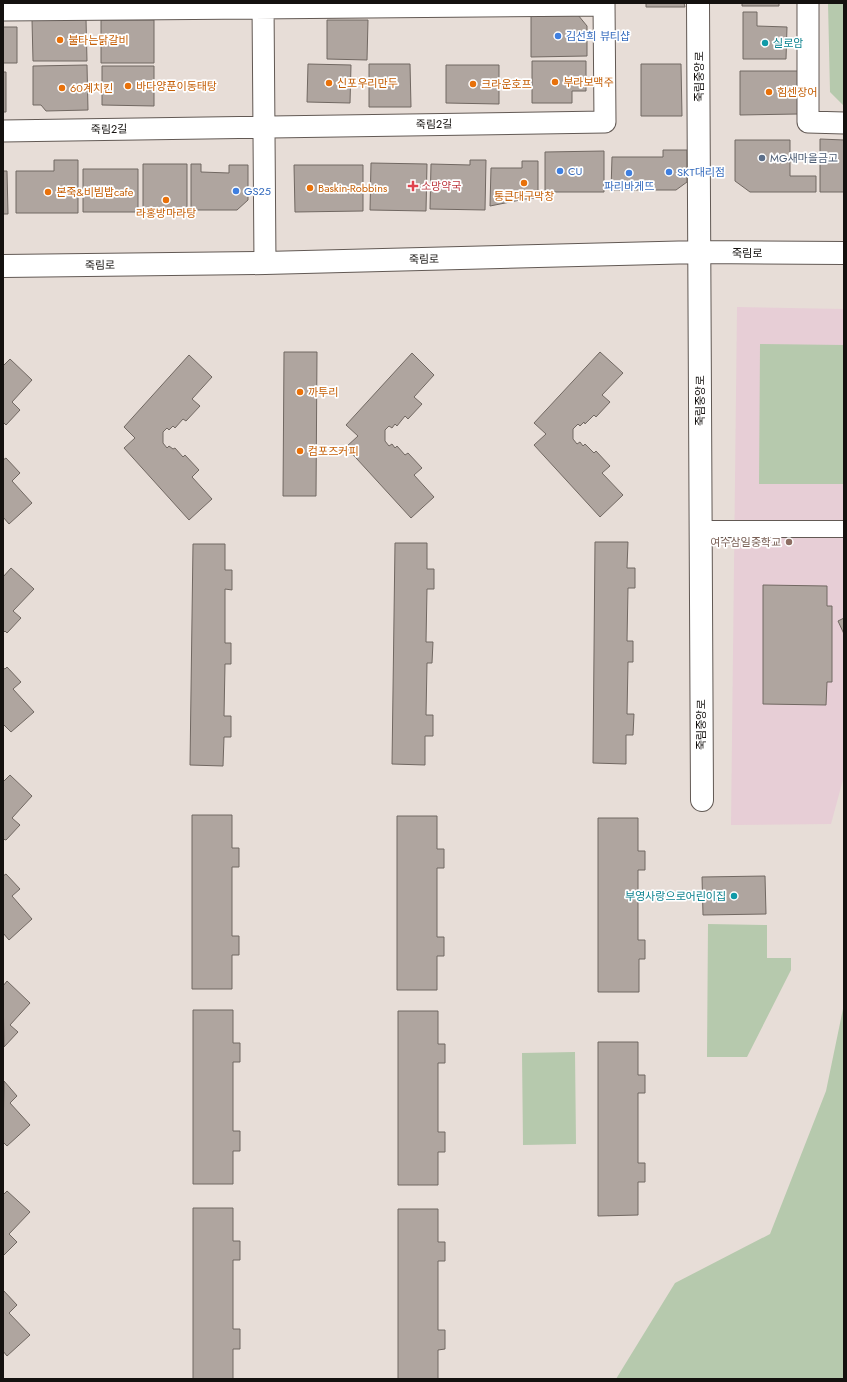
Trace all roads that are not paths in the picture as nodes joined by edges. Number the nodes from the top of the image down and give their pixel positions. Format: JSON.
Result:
{"nodes":[{"id":1,"x":698,"y":3,"type":"edge"},
{"id":2,"x":808,"y":3,"type":"edge"},
{"id":3,"x":604,"y":4,"type":"edge"},
{"id":4,"x":263,"y":6,"type":"edge"},
{"id":5,"x":3,"y":10,"type":"edge"},
{"id":6,"x":844,"y":123,"type":"edge"},
{"id":7,"x":264,"y":127,"type":"junction"},
{"id":8,"x":3,"y":131,"type":"edge"},
{"id":9,"x":699,"y":252,"type":"junction"},
{"id":10,"x":844,"y":253,"type":"edge"},
{"id":11,"x":265,"y":263,"type":"junction"},
{"id":12,"x":3,"y":266,"type":"edge"},
{"id":13,"x":700,"y":529,"type":"junction"},
{"id":14,"x":844,"y":529,"type":"edge"},
{"id":15,"x":702,"y":800,"type":"dead end"}],
"edges":[{"from":1,"to":9,"type":"street","name":"죽림중앙로"},
{"from":2,"to":6,"type":"street"},
{"from":3,"to":4,"type":"street"},
{"from":3,"to":7,"type":"street","name":"죽림2길"},
{"from":4,"to":5,"type":"street"},
{"from":4,"to":7,"type":"street"},
{"from":7,"to":8,"type":"street","name":"죽림2길"},
{"from":7,"to":11,"type":"street"},
{"from":9,"to":10,"type":"street","name":"죽림로"},
{"from":9,"to":11,"type":"street","name":"죽림로"},
{"from":9,"to":13,"type":"street","name":"죽림중앙로"},
{"from":11,"to":12,"type":"street","name":"죽림로"},
{"from":13,"to":14,"type":"street"},
{"from":13,"to":15,"type":"street","name":"죽림중앙로"}]}
